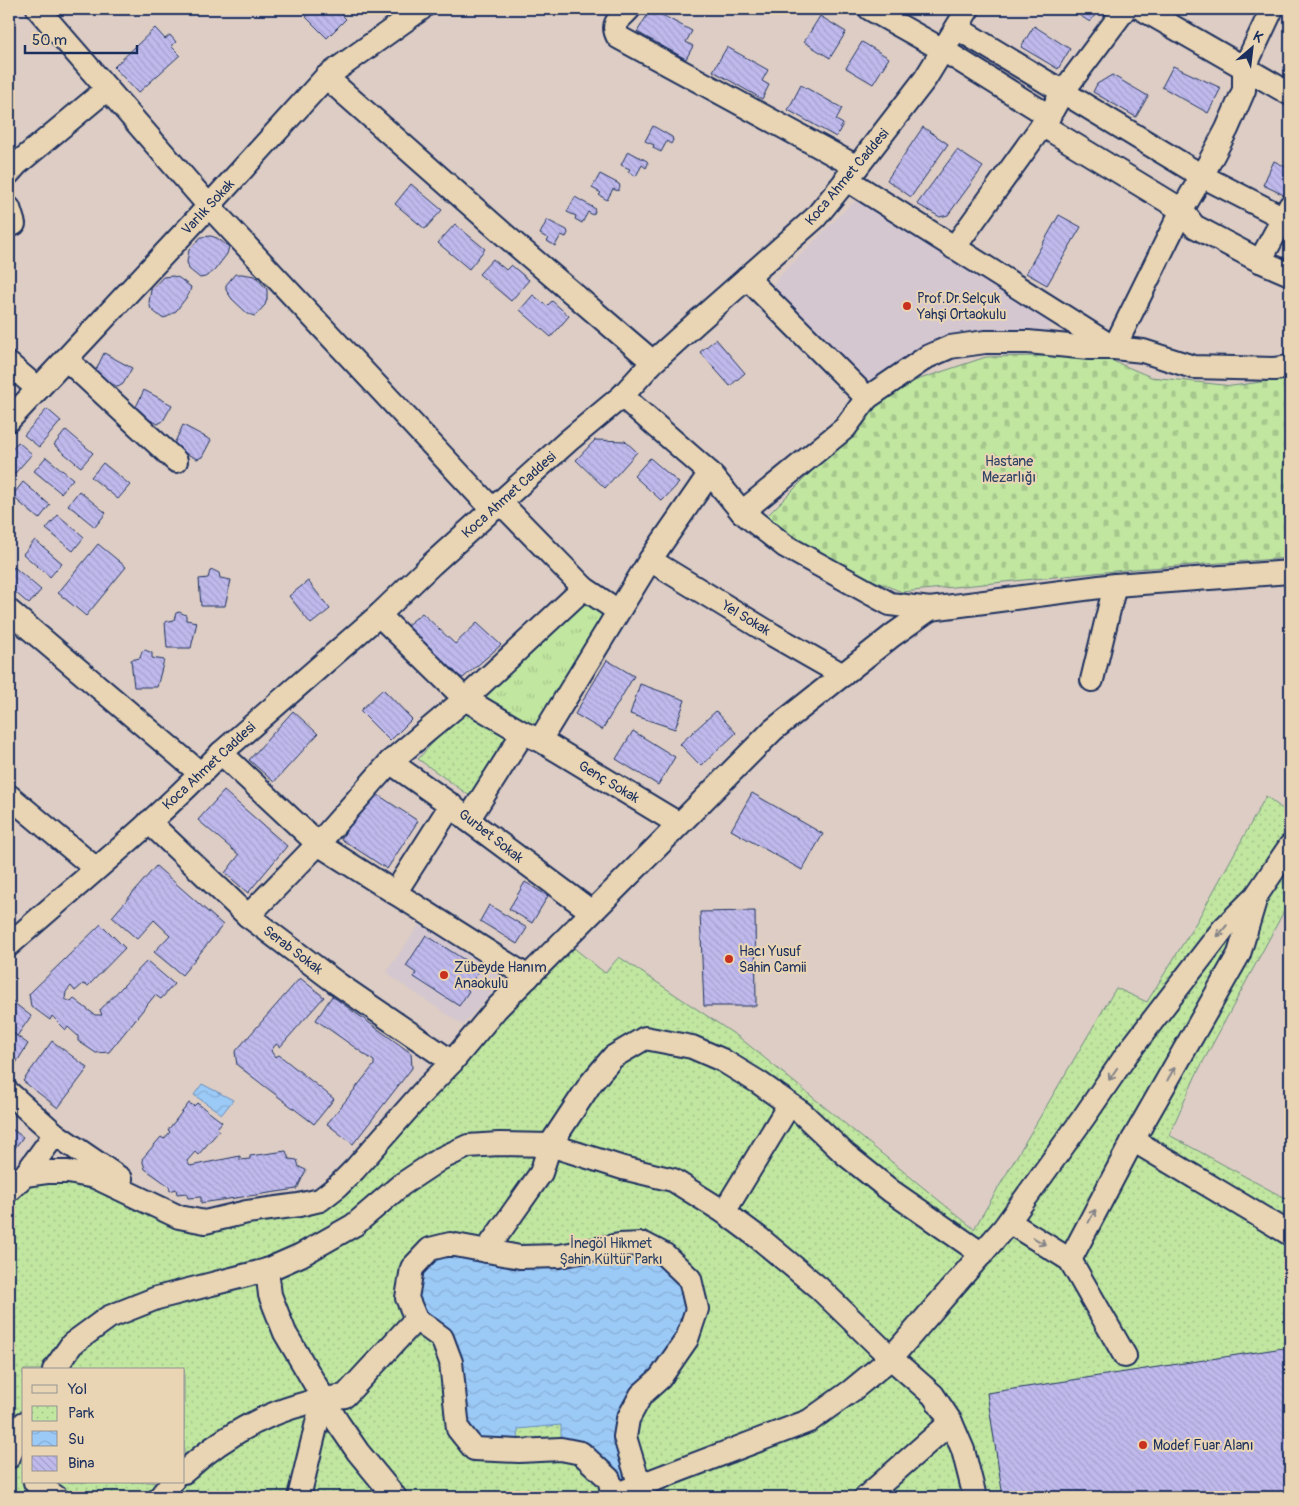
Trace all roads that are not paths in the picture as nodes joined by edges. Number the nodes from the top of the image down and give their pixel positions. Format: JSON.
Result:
{"nodes":[{"id":1,"x":38,"y":9,"type":"edge"},
{"id":2,"x":420,"y":9,"type":"edge"},
{"id":3,"x":629,"y":9,"type":"edge"},
{"id":4,"x":870,"y":9,"type":"edge"},
{"id":5,"x":1124,"y":9,"type":"edge"},
{"id":6,"x":1142,"y":9,"type":"edge"},
{"id":7,"x":1272,"y":9,"type":"edge"},
{"id":8,"x":963,"y":18,"type":"edge"},
{"id":9,"x":943,"y":50,"type":"junction"},
{"id":10,"x":1244,"y":69,"type":"junction"},
{"id":11,"x":326,"y":76,"type":"junction"},
{"id":12,"x":107,"y":89,"type":"junction"},
{"id":13,"x":1062,"y":93,"type":"junction"},
{"id":14,"x":1290,"y":94,"type":"edge"},
{"id":15,"x":1046,"y":120,"type":"junction"},
{"id":16,"x":9,"y":173,"type":"edge"},
{"id":17,"x":852,"y":173,"type":"junction"},
{"id":18,"x":1202,"y":176,"type":"junction"},
{"id":19,"x":209,"y":206,"type":"junction"},
{"id":20,"x":1182,"y":210,"type":"junction"},
{"id":21,"x":1287,"y":212,"type":"edge"},
{"id":22,"x":954,"y":248,"type":"junction"},
{"id":23,"x":1260,"y":261,"type":"junction"},
{"id":24,"x":1290,"y":274,"type":"edge"},
{"id":25,"x":747,"y":278,"type":"junction"},
{"id":26,"x":1114,"y":348,"type":"junction"},
{"id":27,"x":66,"y":359,"type":"junction"},
{"id":28,"x":654,"y":362,"type":"junction"},
{"id":29,"x":9,"y":364,"type":"edge"},
{"id":30,"x":1290,"y":367,"type":"edge"},
{"id":31,"x":38,"y":389,"type":"junction"},
{"id":32,"x":622,"y":396,"type":"junction"},
{"id":33,"x":867,"y":398,"type":"junction"},
{"id":34,"x":9,"y":420,"type":"edge"},
{"id":35,"x":176,"y":461,"type":"dead end"},
{"id":36,"x":710,"y":473,"type":"junction"},
{"id":37,"x":497,"y":506,"type":"junction"},
{"id":38,"x":742,"y":512,"type":"junction"},
{"id":39,"x":650,"y":560,"type":"junction"},
{"id":40,"x":1290,"y":572,"type":"edge"},
{"id":41,"x":1115,"y":585,"type":"junction"},
{"id":42,"x":584,"y":588,"type":"junction"},
{"id":43,"x":930,"y":609,"type":"junction"},
{"id":44,"x":9,"y":611,"type":"edge"},
{"id":45,"x":618,"y":611,"type":"junction"},
{"id":46,"x":379,"y":615,"type":"junction"},
{"id":47,"x":843,"y":675,"type":"junction"},
{"id":48,"x":1092,"y":680,"type":"dead end"},
{"id":49,"x":465,"y":699,"type":"junction"},
{"id":50,"x":532,"y":736,"type":"junction"},
{"id":51,"x":221,"y":753,"type":"junction"},
{"id":52,"x":390,"y":762,"type":"junction"},
{"id":53,"x":201,"y":774,"type":"junction"},
{"id":54,"x":9,"y":796,"type":"edge"},
{"id":55,"x":451,"y":805,"type":"junction"},
{"id":56,"x":468,"y":820,"type":"junction"},
{"id":57,"x":149,"y":822,"type":"junction"},
{"id":58,"x":679,"y":824,"type":"junction"},
{"id":59,"x":318,"y":844,"type":"junction"},
{"id":60,"x":1290,"y":846,"type":"edge"},
{"id":61,"x":96,"y":869,"type":"junction"},
{"id":62,"x":395,"y":893,"type":"junction"},
{"id":63,"x":1256,"y":896,"type":"junction"},
{"id":64,"x":592,"y":912,"type":"junction"},
{"id":65,"x":248,"y":916,"type":"junction"},
{"id":66,"x":9,"y":945,"type":"edge"},
{"id":67,"x":528,"y":977,"type":"junction"},
{"id":68,"x":452,"y":1062,"type":"junction"},
{"id":69,"x":9,"y":1093,"type":"edge"},
{"id":70,"x":790,"y":1105,"type":"junction"},
{"id":71,"x":55,"y":1134,"type":"junction"},
{"id":72,"x":1133,"y":1140,"type":"junction"},
{"id":73,"x":550,"y":1145,"type":"junction"},
{"id":74,"x":17,"y":1183,"type":"edge"},
{"id":75,"x":136,"y":1197,"type":"junction"},
{"id":76,"x":724,"y":1212,"type":"junction"},
{"id":77,"x":1009,"y":1222,"type":"junction"},
{"id":78,"x":1290,"y":1234,"type":"edge"},
{"id":79,"x":486,"y":1251,"type":"junction"},
{"id":80,"x":982,"y":1254,"type":"junction"},
{"id":81,"x":1070,"y":1260,"type":"junction"},
{"id":82,"x":267,"y":1270,"type":"junction"},
{"id":83,"x":416,"y":1319,"type":"junction"},
{"id":84,"x":1125,"y":1356,"type":"dead end"},
{"id":85,"x":891,"y":1358,"type":"junction"},
{"id":86,"x":55,"y":1368,"type":"edge"},
{"id":87,"x":323,"y":1398,"type":"junction"},
{"id":88,"x":951,"y":1422,"type":"junction"},
{"id":89,"x":22,"y":1427,"type":"edge"},
{"id":90,"x":9,"y":1457,"type":"edge"},
{"id":91,"x":9,"y":1464,"type":"edge"},
{"id":92,"x":185,"y":1471,"type":"edge"},
{"id":93,"x":22,"y":1473,"type":"edge"},
{"id":94,"x":38,"y":1484,"type":"edge"},
{"id":95,"x":170,"y":1484,"type":"edge"},
{"id":96,"x":641,"y":1491,"type":"edge"},
{"id":97,"x":56,"y":1497,"type":"edge"},
{"id":98,"x":160,"y":1497,"type":"edge"},
{"id":99,"x":299,"y":1497,"type":"edge"},
{"id":100,"x":395,"y":1497,"type":"edge"},
{"id":101,"x":612,"y":1497,"type":"edge"},
{"id":102,"x":866,"y":1497,"type":"edge"},
{"id":103,"x":975,"y":1497,"type":"edge"}],
"edges":[{"from":1,"to":12,"type":"street"},
{"from":2,"to":11,"type":"street","name":"Varlık Sokak"},
{"from":3,"to":17,"type":"street"},
{"from":4,"to":9,"type":"street"},
{"from":5,"to":13,"type":"street"},
{"from":6,"to":10,"type":"street"},
{"from":7,"to":10,"type":"street"},
{"from":8,"to":9,"type":"street","name":"Koca Ahmet Caddesi"},
{"from":8,"to":13,"type":"street"},
{"from":9,"to":15,"type":"street"},
{"from":9,"to":17,"type":"street","name":"Koca Ahmet Caddesi"},
{"from":10,"to":14,"type":"street"},
{"from":10,"to":18,"type":"street"},
{"from":11,"to":19,"type":"street","name":"Varlık Sokak"},
{"from":11,"to":28,"type":"street"},
{"from":12,"to":16,"type":"street"},
{"from":12,"to":19,"type":"street"},
{"from":13,"to":15,"type":"street"},
{"from":13,"to":18,"type":"street"},
{"from":15,"to":20,"type":"street"},
{"from":15,"to":22,"type":"street"},
{"from":17,"to":22,"type":"street"},
{"from":17,"to":25,"type":"street","name":"Koca Ahmet Caddesi"},
{"from":18,"to":20,"type":"street"},
{"from":18,"to":21,"type":"street"},
{"from":19,"to":27,"type":"street","name":"Varlık Sokak"},
{"from":19,"to":37,"type":"street"},
{"from":20,"to":23,"type":"street"},
{"from":20,"to":26,"type":"street"},
{"from":21,"to":23,"type":"street"},
{"from":22,"to":26,"type":"street"},
{"from":23,"to":24,"type":"street"},
{"from":25,"to":28,"type":"street","name":"Koca Ahmet Caddesi"},
{"from":25,"to":33,"type":"street"},
{"from":26,"to":30,"type":"street"},
{"from":26,"to":33,"type":"street"},
{"from":27,"to":31,"type":"street","name":"Varlık Sokak"},
{"from":27,"to":35,"type":"street"},
{"from":28,"to":32,"type":"street","name":"Koca Ahmet Caddesi"},
{"from":29,"to":31,"type":"street"},
{"from":31,"to":34,"type":"street","name":"Varlık Sokak"},
{"from":32,"to":36,"type":"street"},
{"from":32,"to":37,"type":"street","name":"Koca Ahmet Caddesi"},
{"from":33,"to":38,"type":"street"},
{"from":36,"to":38,"type":"street"},
{"from":36,"to":39,"type":"street"},
{"from":37,"to":42,"type":"street"},
{"from":37,"to":46,"type":"street","name":"Koca Ahmet Caddesi"},
{"from":38,"to":43,"type":"street"},
{"from":39,"to":45,"type":"street"},
{"from":39,"to":47,"type":"street","name":"Yel Sokak"},
{"from":40,"to":41,"type":"street"},
{"from":41,"to":43,"type":"street"},
{"from":41,"to":48,"type":"street"},
{"from":42,"to":45,"type":"street"},
{"from":42,"to":49,"type":"street"},
{"from":43,"to":47,"type":"street"},
{"from":44,"to":53,"type":"street"},
{"from":45,"to":50,"type":"street"},
{"from":46,"to":49,"type":"street","name":"Genç Sokak"},
{"from":46,"to":51,"type":"street","name":"Koca Ahmet Caddesi"},
{"from":47,"to":58,"type":"street"},
{"from":49,"to":50,"type":"street","name":"Genç Sokak"},
{"from":49,"to":52,"type":"street"},
{"from":50,"to":56,"type":"street"},
{"from":50,"to":58,"type":"street","name":"Genç Sokak"},
{"from":51,"to":53,"type":"street","name":"Koca Ahmet Caddesi"},
{"from":51,"to":59,"type":"street"},
{"from":52,"to":55,"type":"street","name":"Gurbet Sokak"},
{"from":52,"to":59,"type":"street"},
{"from":53,"to":57,"type":"street","name":"Koca Ahmet Caddesi"},
{"from":54,"to":61,"type":"street"},
{"from":55,"to":56,"type":"street","name":"Gurbet Sokak"},
{"from":55,"to":62,"type":"street"},
{"from":56,"to":64,"type":"street","name":"Gurbet Sokak"},
{"from":57,"to":61,"type":"street","name":"Koca Ahmet Caddesi"},
{"from":57,"to":65,"type":"street","name":"Serab Sokak"},
{"from":58,"to":64,"type":"street"},
{"from":59,"to":62,"type":"street"},
{"from":59,"to":65,"type":"street"},
{"from":60,"to":63,"type":"street"},
{"from":61,"to":66,"type":"street","name":"Koca Ahmet Caddesi"},
{"from":62,"to":67,"type":"street"},
{"from":72,"to":63,"type":"street","one_way":true},
{"from":63,"to":77,"type":"street","one_way":true},
{"from":64,"to":67,"type":"street"},
{"from":65,"to":68,"type":"street","name":"Serab Sokak"},
{"from":67,"to":68,"type":"street"},
{"from":68,"to":75,"type":"street"},
{"from":69,"to":71,"type":"street"},
{"from":70,"to":73,"type":"street"},
{"from":70,"to":76,"type":"street"},
{"from":70,"to":80,"type":"street"},
{"from":71,"to":74,"type":"street"},
{"from":71,"to":75,"type":"street"},
{"from":72,"to":78,"type":"street"},
{"from":81,"to":72,"type":"street","one_way":true},
{"from":73,"to":76,"type":"street"},
{"from":73,"to":79,"type":"street"},
{"from":73,"to":82,"type":"street"},
{"from":74,"to":75,"type":"street"},
{"from":76,"to":85,"type":"street"},
{"from":77,"to":80,"type":"street"},
{"from":77,"to":81,"type":"street","one_way":true},
{"from":79,"to":83,"type":"street"},
{"from":79,"to":96,"type":"street"},
{"from":80,"to":85,"type":"street"},
{"from":81,"to":84,"type":"street"},
{"from":82,"to":86,"type":"street"},
{"from":82,"to":87,"type":"street"},
{"from":83,"to":87,"type":"street"},
{"from":83,"to":101,"type":"street"},
{"from":85,"to":88,"type":"street"},
{"from":85,"to":96,"type":"street"},
{"from":87,"to":92,"type":"street"},
{"from":87,"to":99,"type":"street"},
{"from":87,"to":100,"type":"street"},
{"from":88,"to":102,"type":"street"},
{"from":88,"to":103,"type":"street"},
{"from":89,"to":90,"type":"street"},
{"from":91,"to":93,"type":"street"},
{"from":94,"to":97,"type":"street"},
{"from":95,"to":98,"type":"street"},
{"from":96,"to":101,"type":"street"}]}
